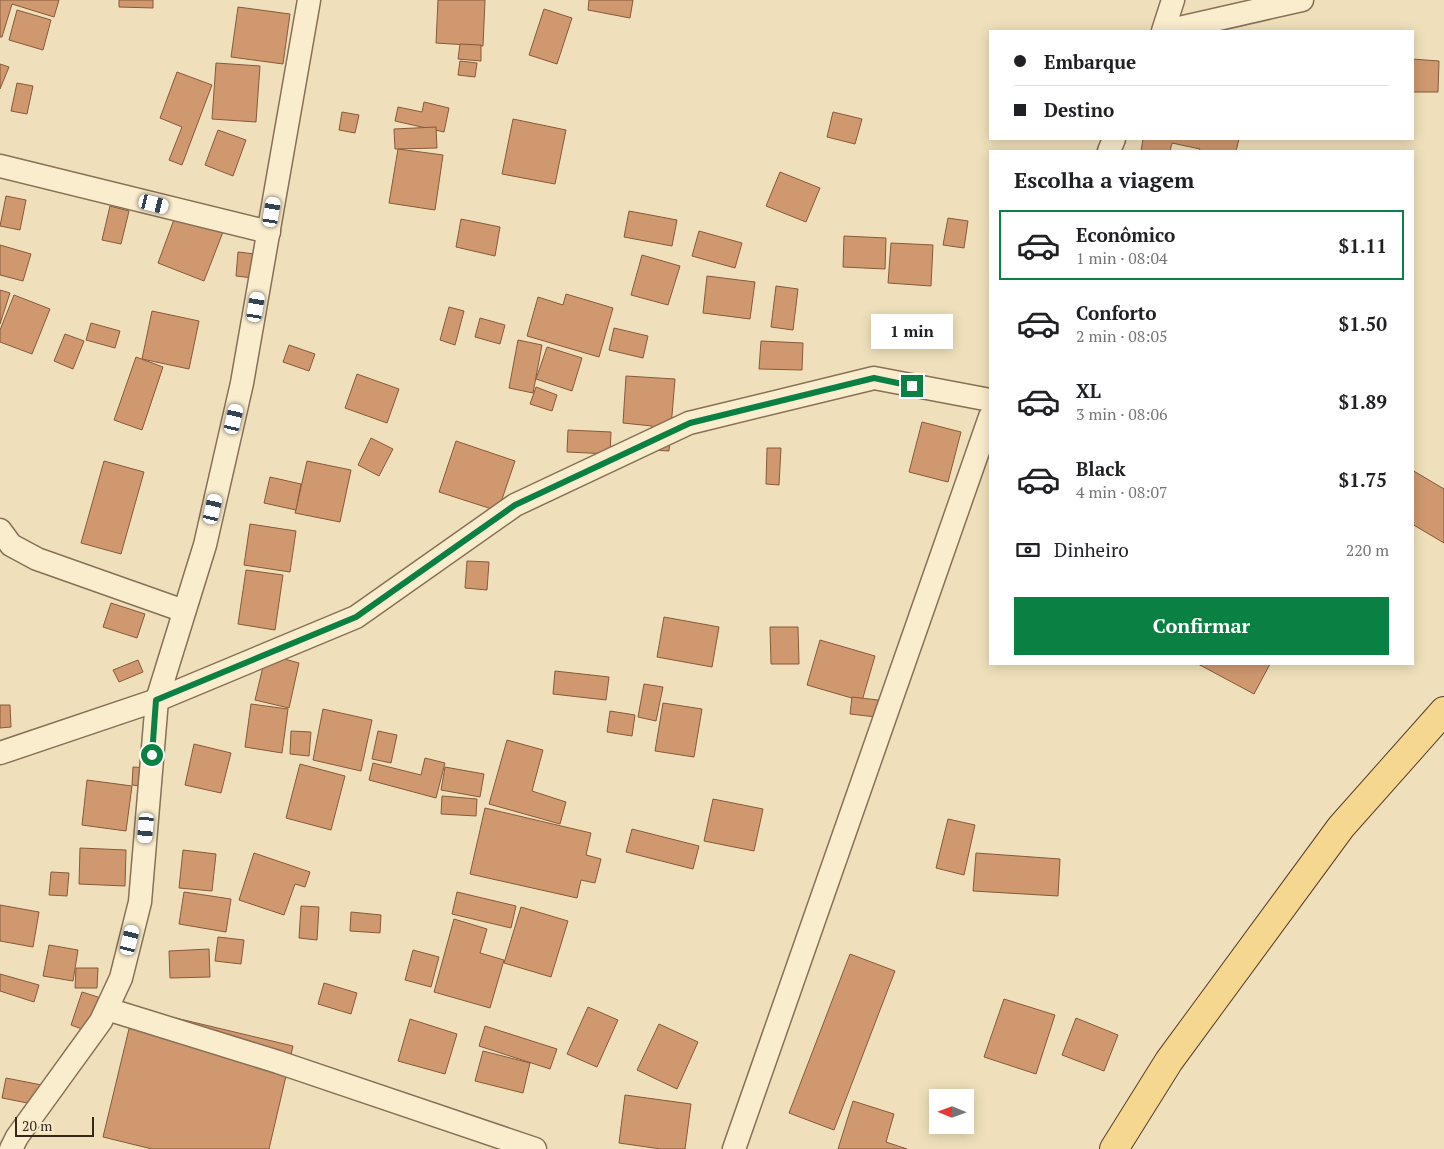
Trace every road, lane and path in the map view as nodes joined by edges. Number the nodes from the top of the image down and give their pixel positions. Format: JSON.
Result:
{"nodes":[{"id":1,"x":309,"y":0,"type":"edge"},
{"id":2,"x":1173,"y":0,"type":"edge"},
{"id":3,"x":1293,"y":1,"type":"edge"},
{"id":4,"x":1164,"y":30,"type":"edge"},
{"id":5,"x":1168,"y":30,"type":"edge"},
{"id":6,"x":0,"y":166,"type":"edge"},
{"id":7,"x":269,"y":232,"type":"junction"},
{"id":8,"x":989,"y":400,"type":"edge"},
{"id":9,"x":989,"y":420,"type":"edge"},
{"id":10,"x":0,"y":530,"type":"edge"},
{"id":11,"x":184,"y":611,"type":"junction"},
{"id":12,"x":156,"y":700,"type":"junction"},
{"id":13,"x":1444,"y":711,"type":"edge"},
{"id":14,"x":0,"y":752,"type":"edge"},
{"id":15,"x":107,"y":1009,"type":"junction"},
{"id":16,"x":12,"y":1149,"type":"edge"},
{"id":17,"x":535,"y":1149,"type":"edge"},
{"id":18,"x":734,"y":1149,"type":"edge"},
{"id":19,"x":1114,"y":1149,"type":"edge"}],
"edges":[{"from":1,"to":7,"type":"street"},
{"from":2,"to":4,"type":"street"},
{"from":3,"to":5,"type":"street"},
{"from":6,"to":7,"type":"street"},
{"from":7,"to":11,"type":"street"},
{"from":8,"to":12,"type":"street"},
{"from":9,"to":18,"type":"street"},
{"from":10,"to":11,"type":"street"},
{"from":11,"to":12,"type":"street"},
{"from":12,"to":14,"type":"street"},
{"from":12,"to":15,"type":"street"},
{"from":13,"to":19,"type":"main road"},
{"from":15,"to":16,"type":"street"},
{"from":15,"to":17,"type":"street"}]}
